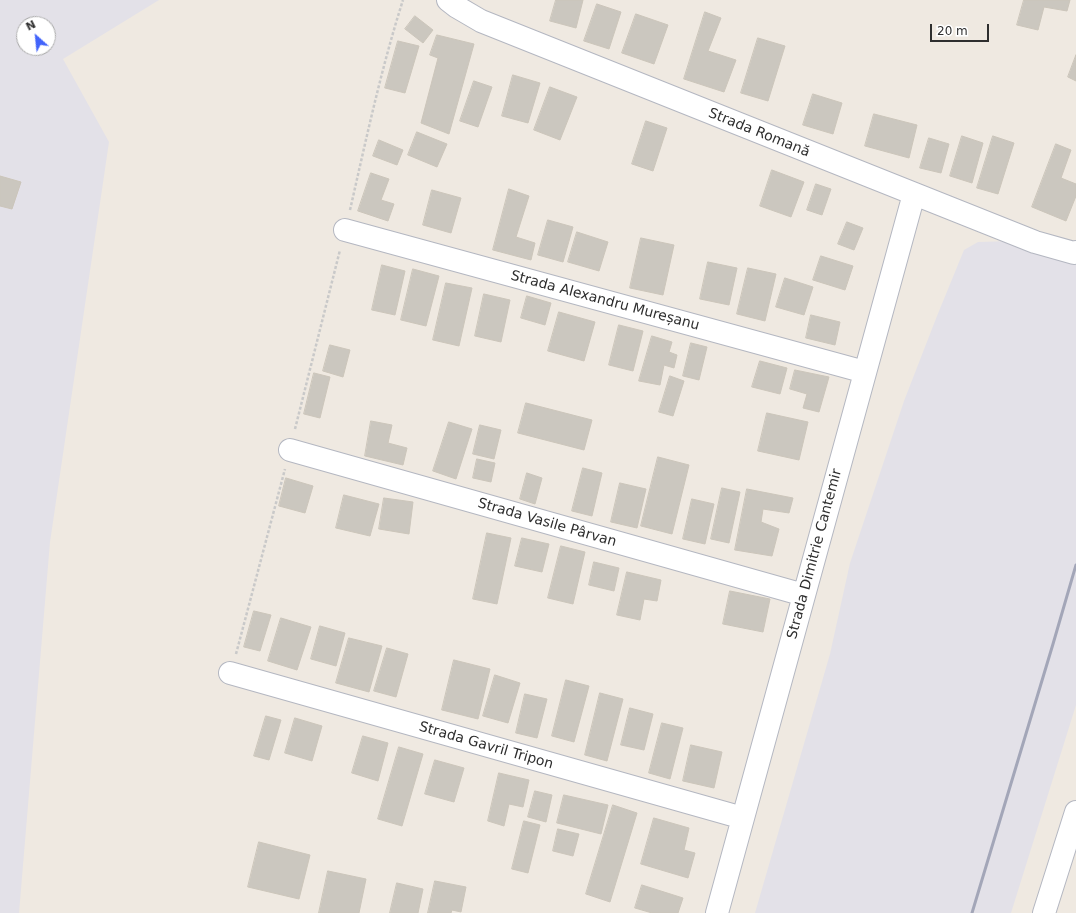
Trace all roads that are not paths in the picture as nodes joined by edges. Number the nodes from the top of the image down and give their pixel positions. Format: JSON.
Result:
{"nodes":[{"id":1,"x":448,"y":0,"type":"edge"},
{"id":2,"x":914,"y":194,"type":"junction"},
{"id":3,"x":345,"y":230,"type":"road end"},
{"id":4,"x":1076,"y":252,"type":"edge"},
{"id":5,"x":865,"y":372,"type":"junction"},
{"id":6,"x":290,"y":450,"type":"road end"},
{"id":7,"x":804,"y":595,"type":"junction"},
{"id":8,"x":230,"y":673,"type":"road end"},
{"id":9,"x":1076,"y":812,"type":"edge"},
{"id":10,"x":743,"y":818,"type":"junction"},
{"id":11,"x":1068,"y":865,"type":"edge"},
{"id":12,"x":717,"y":913,"type":"edge"},
{"id":13,"x":1044,"y":913,"type":"edge"}],
"edges":[{"from":1,"to":2,"type":"street","name":"Strada Romană"},
{"from":2,"to":4,"type":"street","name":"Strada Romană"},
{"from":2,"to":5,"type":"street","name":"Strada Dimitrie Cantemir"},
{"from":3,"to":5,"type":"street","name":"Strada Alexandru Mureșanu"},
{"from":5,"to":7,"type":"street","name":"Strada Dimitrie Cantemir"},
{"from":6,"to":7,"type":"street","name":"Strada Vasile Pârvan"},
{"from":7,"to":10,"type":"street","name":"Strada Dimitrie Cantemir"},
{"from":8,"to":10,"type":"street","name":"Strada Gavril Tripon"},
{"from":9,"to":11,"type":"street"},
{"from":10,"to":12,"type":"street","name":"Strada Dimitrie Cantemir"},
{"from":11,"to":13,"type":"street"}]}
